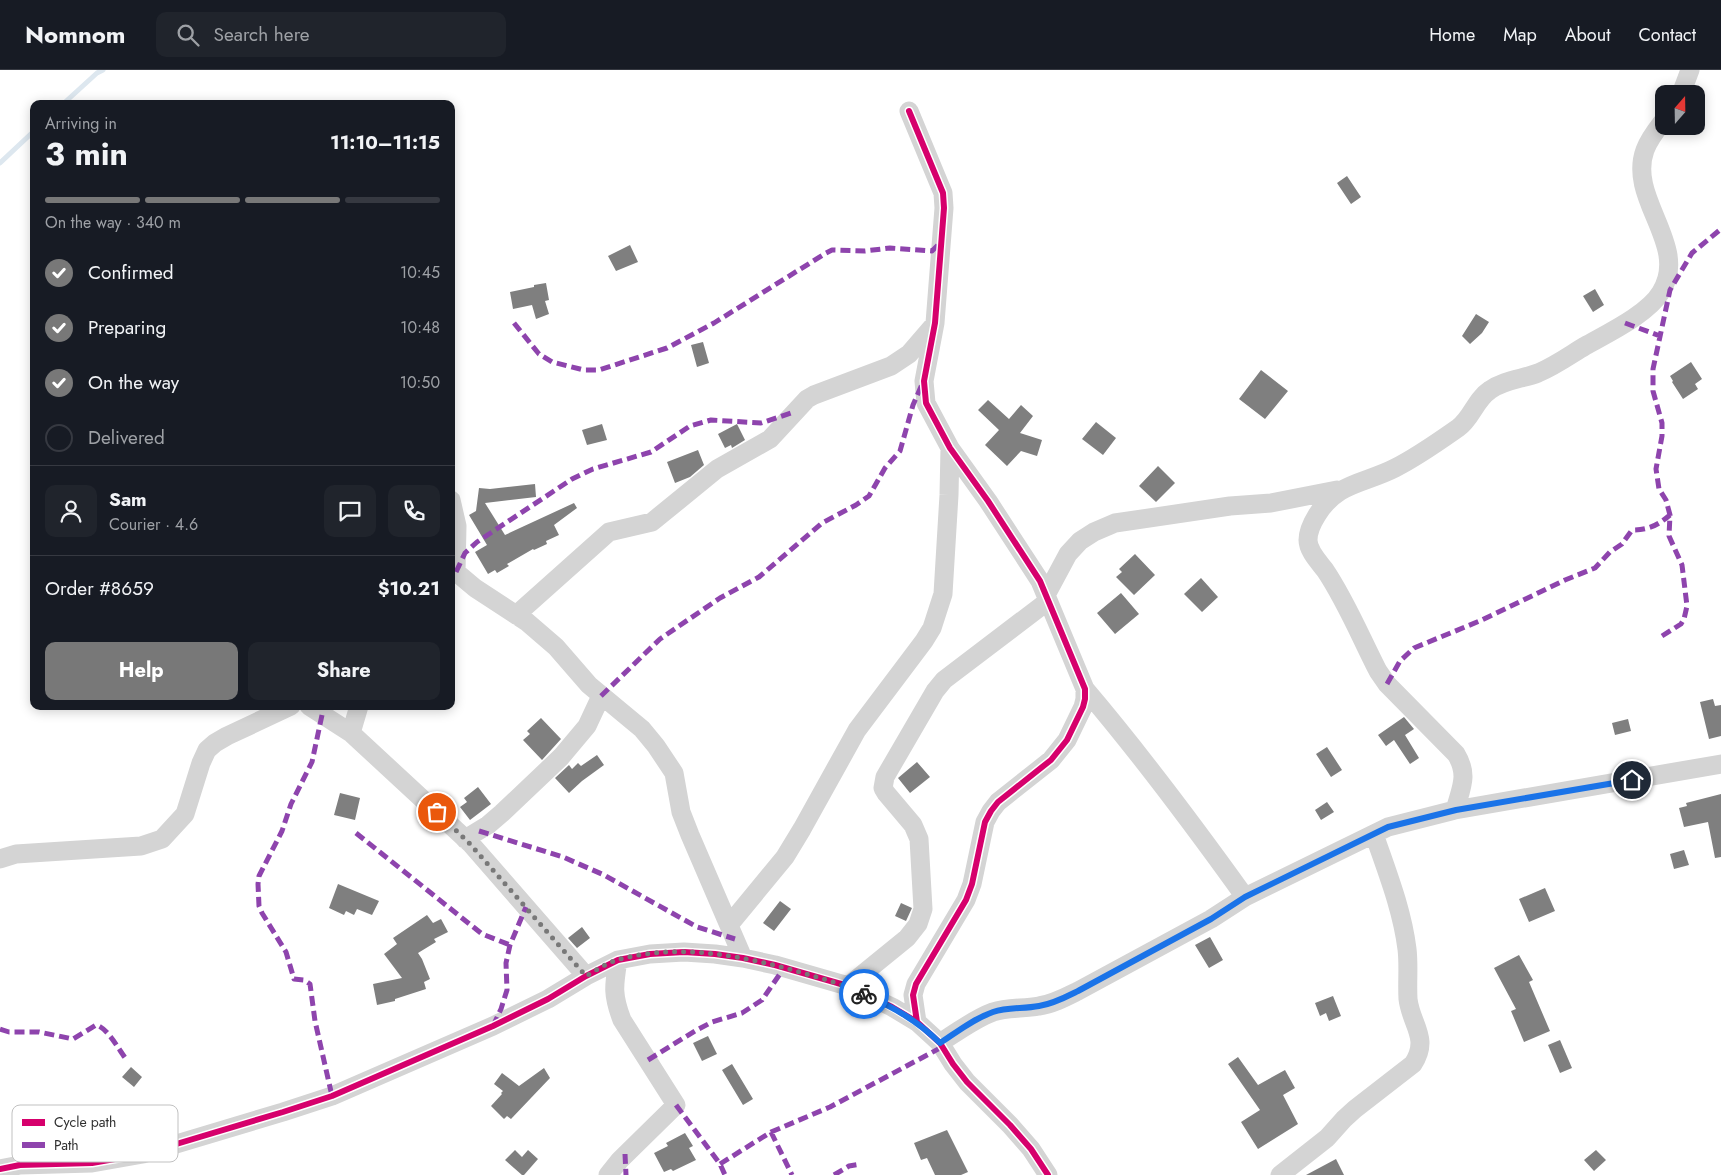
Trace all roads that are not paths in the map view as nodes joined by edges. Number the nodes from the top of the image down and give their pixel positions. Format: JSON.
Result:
{"nodes":[{"id":1,"x":1690,"y":70,"type":"edge"},
{"id":2,"x":1684,"y":85,"type":"edge"},
{"id":3,"x":909,"y":110,"type":"dead end"},
{"id":4,"x":1655,"y":134,"type":"edge"},
{"id":5,"x":935,"y":323,"type":"junction"},
{"id":6,"x":950,"y":448,"type":"junction"},
{"id":7,"x":1341,"y":490,"type":"junction"},
{"id":8,"x":455,"y":517,"type":"edge"},
{"id":9,"x":455,"y":557,"type":"edge"},
{"id":10,"x":455,"y":574,"type":"edge"},
{"id":11,"x":1047,"y":598,"type":"junction"},
{"id":12,"x":516,"y":615,"type":"junction"},
{"id":13,"x":1085,"y":689,"type":"junction"},
{"id":14,"x":601,"y":696,"type":"junction"},
{"id":15,"x":282,"y":710,"type":"edge"},
{"id":16,"x":315,"y":710,"type":"edge"},
{"id":17,"x":358,"y":710,"type":"edge"},
{"id":18,"x":351,"y":733,"type":"junction"},
{"id":19,"x":1721,"y":764,"type":"edge"},
{"id":20,"x":1456,"y":810,"type":"junction"},
{"id":21,"x":1374,"y":834,"type":"junction"},
{"id":22,"x":465,"y":839,"type":"junction"},
{"id":23,"x":0,"y":859,"type":"edge"},
{"id":24,"x":1245,"y":897,"type":"junction"},
{"id":25,"x":729,"y":926,"type":"junction"},
{"id":26,"x":743,"y":958,"type":"junction"},
{"id":27,"x":618,"y":960,"type":"junction"},
{"id":28,"x":586,"y":976,"type":"junction"},
{"id":29,"x":848,"y":986,"type":"junction"},
{"id":30,"x":918,"y":1022,"type":"junction"},
{"id":31,"x":940,"y":1043,"type":"junction"},
{"id":32,"x":178,"y":1143,"type":"edge"},
{"id":33,"x":98,"y":1162,"type":"edge"},
{"id":34,"x":0,"y":1169,"type":"edge"},
{"id":35,"x":608,"y":1175,"type":"edge"},
{"id":36,"x":1048,"y":1175,"type":"edge"},
{"id":37,"x":1280,"y":1175,"type":"edge"}],
"edges":[{"from":1,"to":2,"type":"street"},
{"from":3,"to":5,"type":"street"},
{"from":4,"to":7,"type":"street"},
{"from":5,"to":6,"type":"street"},
{"from":5,"to":12,"type":"street"},
{"from":6,"to":11,"type":"street"},
{"from":6,"to":25,"type":"street"},
{"from":7,"to":11,"type":"street"},
{"from":7,"to":20,"type":"street"},
{"from":8,"to":9,"type":"street"},
{"from":10,"to":12,"type":"street"},
{"from":11,"to":13,"type":"street"},
{"from":11,"to":29,"type":"street"},
{"from":12,"to":14,"type":"street"},
{"from":13,"to":24,"type":"street"},
{"from":13,"to":30,"type":"street"},
{"from":14,"to":22,"type":"street"},
{"from":14,"to":25,"type":"street"},
{"from":15,"to":23,"type":"street"},
{"from":16,"to":18,"type":"street"},
{"from":17,"to":18,"type":"street"},
{"from":18,"to":22,"type":"street"},
{"from":19,"to":20,"type":"street"},
{"from":20,"to":21,"type":"street"},
{"from":21,"to":24,"type":"street"},
{"from":21,"to":37,"type":"street"},
{"from":22,"to":28,"type":"street"},
{"from":24,"to":31,"type":"street"},
{"from":25,"to":26,"type":"street"},
{"from":26,"to":27,"type":"street"},
{"from":26,"to":29,"type":"street"},
{"from":27,"to":28,"type":"street"},
{"from":27,"to":35,"type":"street"},
{"from":28,"to":32,"type":"street"},
{"from":29,"to":30,"type":"street"},
{"from":30,"to":31,"type":"street"},
{"from":31,"to":36,"type":"street"},
{"from":33,"to":34,"type":"street"}]}
